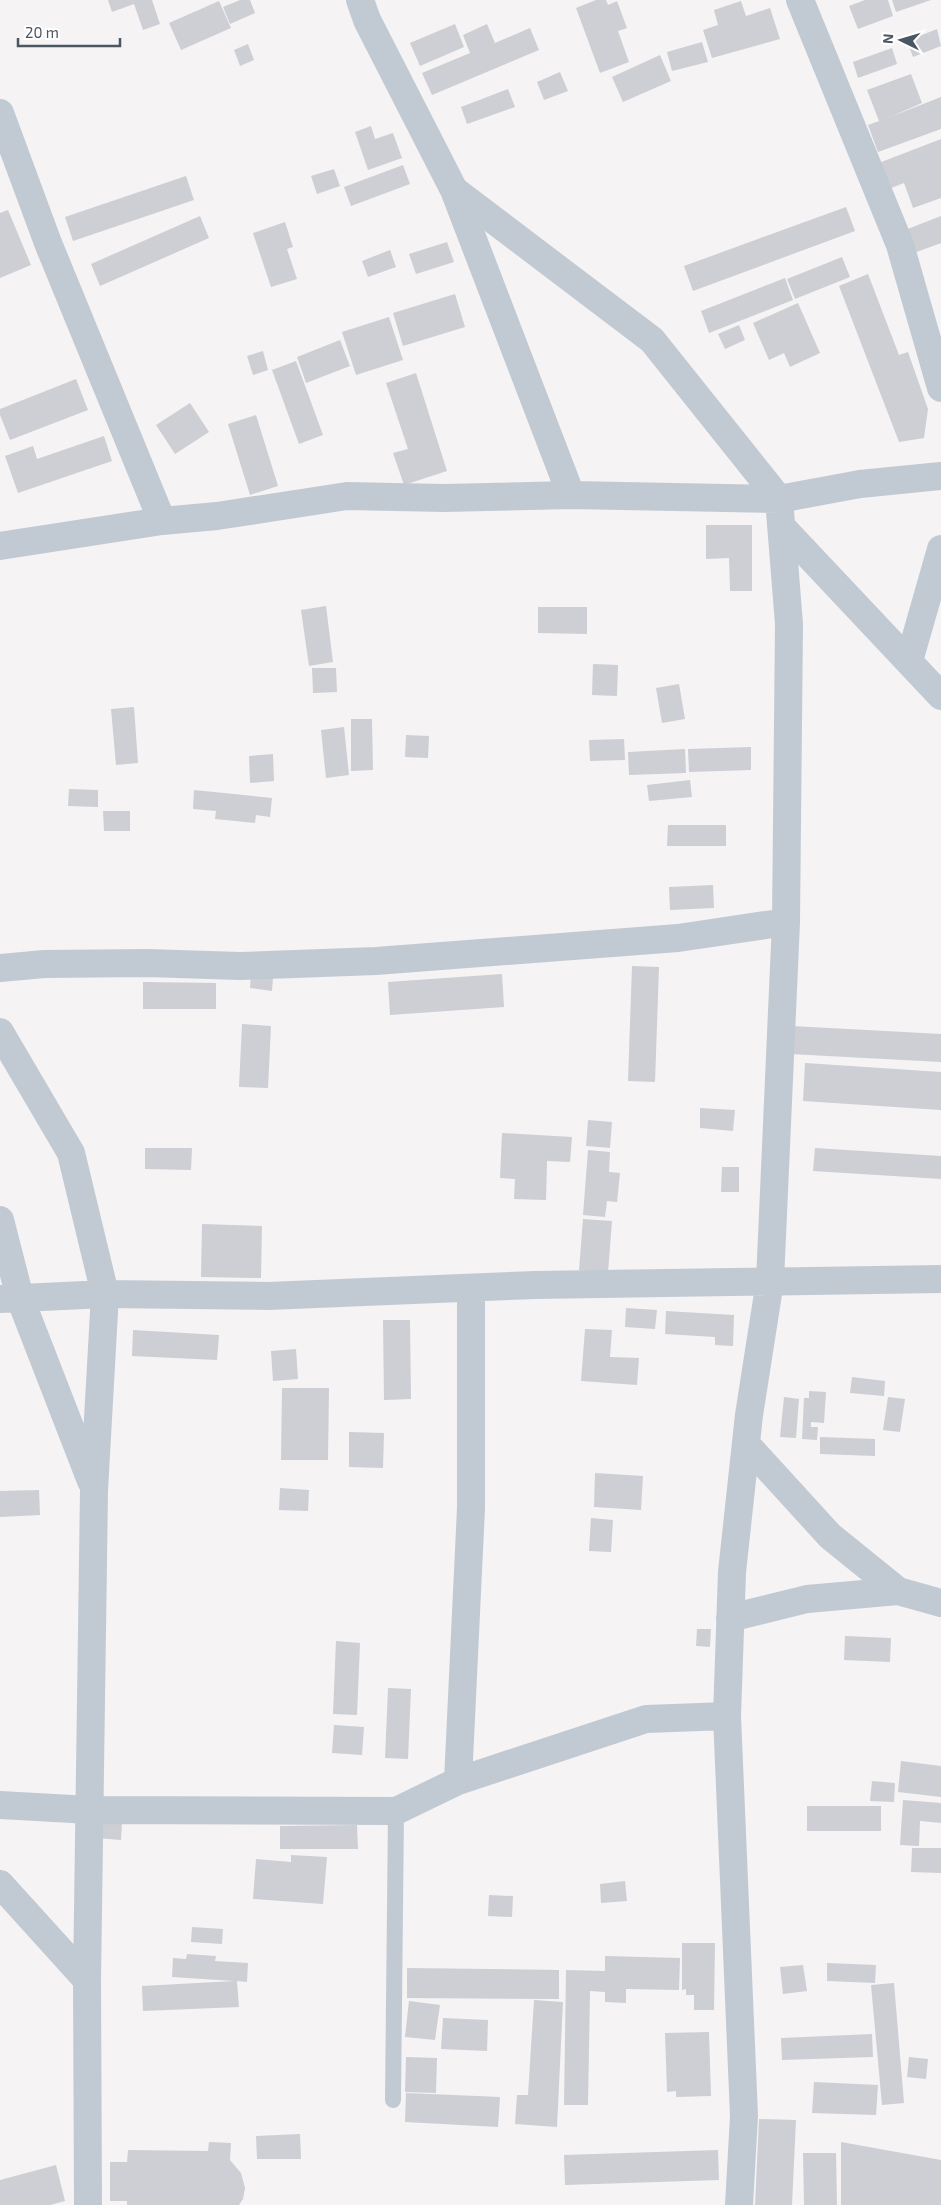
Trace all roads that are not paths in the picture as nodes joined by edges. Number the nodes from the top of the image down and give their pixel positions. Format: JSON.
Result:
{"nodes":[{"id":1,"x":360,"y":0,"type":"edge"},
{"id":2,"x":800,"y":0,"type":"edge"},
{"id":3,"x":0,"y":113,"type":"edge"},
{"id":4,"x":454,"y":190,"type":"junction"},
{"id":5,"x":941,"y":388,"type":"edge"},
{"id":6,"x":941,"y":476,"type":"edge"},
{"id":7,"x":571,"y":495,"type":"junction"},
{"id":8,"x":780,"y":499,"type":"junction"},
{"id":9,"x":162,"y":521,"type":"junction"},
{"id":10,"x":781,"y":526,"type":"junction"},
{"id":11,"x":0,"y":546,"type":"edge"},
{"id":12,"x":941,"y":549,"type":"edge"},
{"id":13,"x":909,"y":662,"type":"junction"},
{"id":14,"x":941,"y":696,"type":"edge"},
{"id":15,"x":786,"y":922,"type":"junction"},
{"id":16,"x":0,"y":968,"type":"edge"},
{"id":17,"x":0,"y":1032,"type":"edge"},
{"id":18,"x":0,"y":1220,"type":"edge"},
{"id":19,"x":941,"y":1280,"type":"edge"},
{"id":20,"x":770,"y":1281,"type":"junction"},
{"id":21,"x":471,"y":1288,"type":"junction"},
{"id":22,"x":105,"y":1294,"type":"junction"},
{"id":23,"x":10,"y":1299,"type":"edge"},
{"id":24,"x":746,"y":1444,"type":"junction"},
{"id":25,"x":94,"y":1490,"type":"junction"},
{"id":26,"x":898,"y":1591,"type":"junction"},
{"id":27,"x":941,"y":1603,"type":"edge"},
{"id":28,"x":730,"y":1618,"type":"junction"},
{"id":29,"x":727,"y":1716,"type":"junction"},
{"id":30,"x":458,"y":1782,"type":"junction"},
{"id":31,"x":0,"y":1805,"type":"edge"},
{"id":32,"x":90,"y":1810,"type":"junction"},
{"id":33,"x":396,"y":1811,"type":"junction"},
{"id":34,"x":0,"y":1884,"type":"edge"},
{"id":35,"x":87,"y":1980,"type":"junction"},
{"id":36,"x":393,"y":2100,"type":"dead end"},
{"id":37,"x":88,"y":2205,"type":"edge"},
{"id":38,"x":740,"y":2205,"type":"edge"}],
"edges":[{"from":1,"to":4,"type":"street"},
{"from":2,"to":5,"type":"street"},
{"from":3,"to":9,"type":"street"},
{"from":4,"to":7,"type":"street"},
{"from":4,"to":8,"type":"street"},
{"from":6,"to":8,"type":"street"},
{"from":7,"to":8,"type":"street"},
{"from":7,"to":9,"type":"street"},
{"from":8,"to":10,"type":"street"},
{"from":9,"to":11,"type":"street"},
{"from":10,"to":13,"type":"street"},
{"from":10,"to":15,"type":"street"},
{"from":12,"to":13,"type":"street"},
{"from":13,"to":14,"type":"street"},
{"from":15,"to":16,"type":"street"},
{"from":15,"to":20,"type":"street"},
{"from":17,"to":22,"type":"street"},
{"from":18,"to":23,"type":"street"},
{"from":19,"to":20,"type":"street"},
{"from":20,"to":21,"type":"street"},
{"from":20,"to":24,"type":"street"},
{"from":21,"to":22,"type":"street"},
{"from":21,"to":30,"type":"street"},
{"from":22,"to":23,"type":"street"},
{"from":22,"to":25,"type":"street"},
{"from":23,"to":25,"type":"street"},
{"from":24,"to":26,"type":"street"},
{"from":24,"to":28,"type":"street"},
{"from":25,"to":32,"type":"street"},
{"from":26,"to":27,"type":"street"},
{"from":26,"to":28,"type":"street"},
{"from":28,"to":29,"type":"street"},
{"from":29,"to":30,"type":"street"},
{"from":29,"to":38,"type":"street"},
{"from":30,"to":33,"type":"street"},
{"from":31,"to":32,"type":"street"},
{"from":32,"to":33,"type":"street"},
{"from":32,"to":35,"type":"street"},
{"from":33,"to":36,"type":"lane"},
{"from":34,"to":35,"type":"street"},
{"from":35,"to":37,"type":"street"}]}
